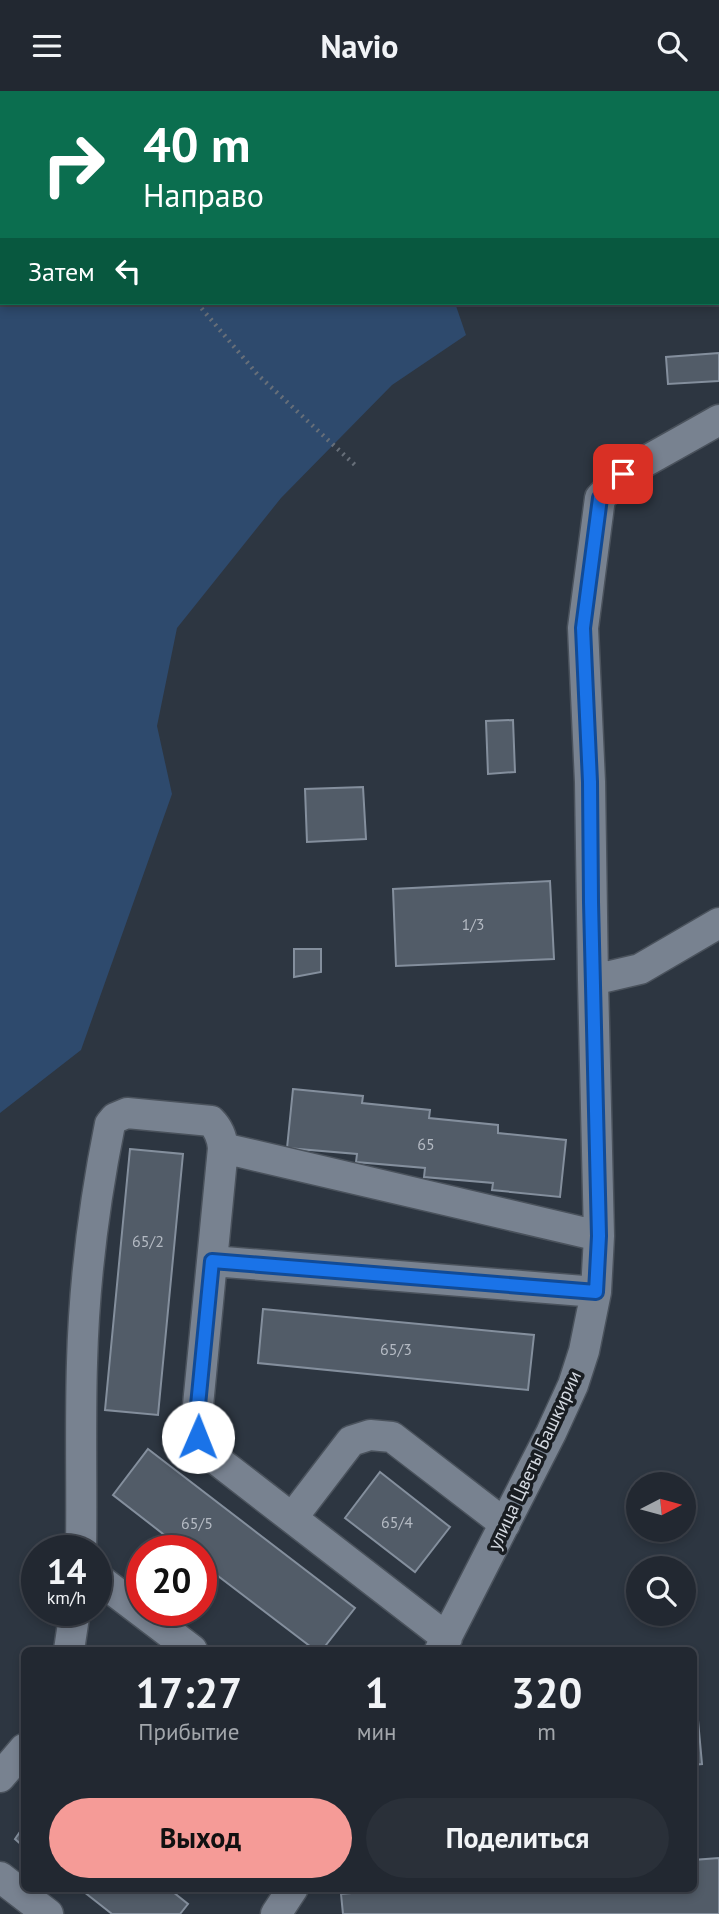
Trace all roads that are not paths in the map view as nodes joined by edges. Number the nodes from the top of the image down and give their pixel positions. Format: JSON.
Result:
{"nodes":[{"id":1,"x":719,"y":420,"type":"edge"},
{"id":2,"x":719,"y":923,"type":"edge"},
{"id":3,"x":593,"y":980,"type":"junction"},
{"id":4,"x":223,"y":1148,"type":"junction"},
{"id":5,"x":599,"y":1236,"type":"junction"},
{"id":6,"x":212,"y":1261,"type":"junction"},
{"id":7,"x":596,"y":1292,"type":"junction"},
{"id":8,"x":292,"y":1518,"type":"junction"},
{"id":9,"x":505,"y":1524,"type":"junction"},
{"id":10,"x":81,"y":1535,"type":"edge"},
{"id":11,"x":112,"y":1589,"type":"edge"},
{"id":12,"x":73,"y":1626,"type":"edge"},
{"id":13,"x":443,"y":1644,"type":"edge"},
{"id":14,"x":69,"y":1647,"type":"edge"},
{"id":15,"x":188,"y":1647,"type":"edge"},
{"id":16,"x":21,"y":1752,"type":"edge"},
{"id":17,"x":0,"y":1777,"type":"edge"},
{"id":18,"x":0,"y":1877,"type":"edge"},
{"id":19,"x":290,"y":1892,"type":"edge"},
{"id":20,"x":48,"y":1914,"type":"edge"},
{"id":21,"x":276,"y":1914,"type":"edge"}],
"edges":[{"from":1,"to":3,"type":"street","name":"улица Цветы Башкирии"},
{"from":2,"to":3,"type":"street"},
{"from":3,"to":5,"type":"street","name":"улица Цветы Башкирии"},
{"from":4,"to":5,"type":"street"},
{"from":4,"to":6,"type":"street"},
{"from":4,"to":10,"type":"street"},
{"from":5,"to":7,"type":"street","name":"улица Цветы Башкирии"},
{"from":6,"to":7,"type":"street"},
{"from":6,"to":8,"type":"street"},
{"from":7,"to":9,"type":"street","name":"улица Цветы Башкирии"},
{"from":8,"to":9,"type":"street"},
{"from":8,"to":13,"type":"street"},
{"from":9,"to":13,"type":"street","name":"улица Цветы Башкирии"},
{"from":11,"to":15,"type":"street"},
{"from":12,"to":14,"type":"street"},
{"from":16,"to":17,"type":"street"},
{"from":18,"to":20,"type":"street"},
{"from":19,"to":21,"type":"street"}]}
